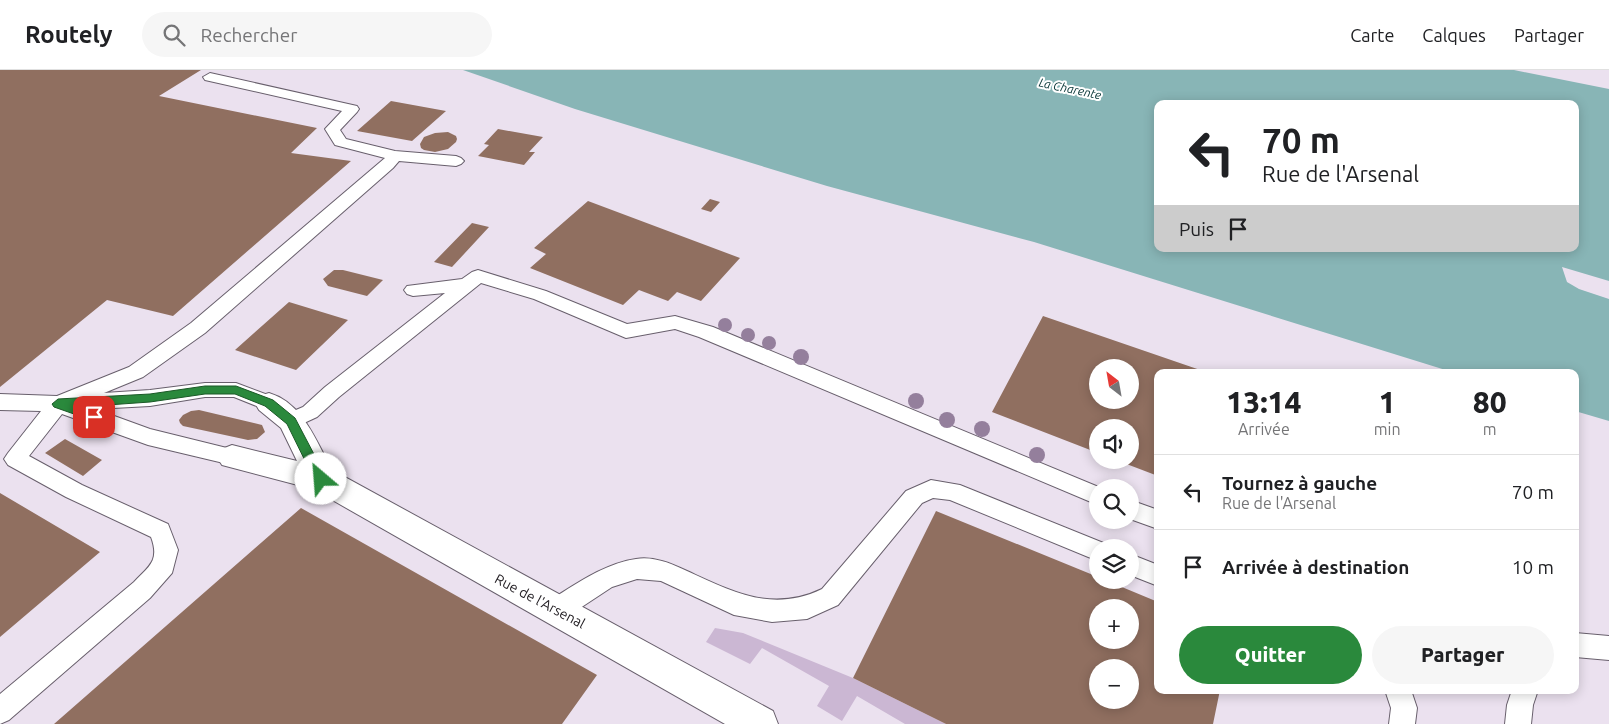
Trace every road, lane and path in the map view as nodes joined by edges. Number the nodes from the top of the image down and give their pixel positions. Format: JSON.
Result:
{"nodes":[{"id":1,"x":210,"y":77,"type":"dead end"},
{"id":2,"x":395,"y":156,"type":"junction"},
{"id":3,"x":456,"y":161,"type":"dead end"},
{"id":4,"x":465,"y":285,"type":"junction"},
{"id":5,"x":413,"y":290,"type":"dead end"},
{"id":6,"x":0,"y":402,"type":"edge"},
{"id":7,"x":269,"y":403,"type":"joint"},
{"id":8,"x":58,"y":404,"type":"junction"},
{"id":9,"x":291,"y":421,"type":"junction"},
{"id":10,"x":232,"y":457,"type":"joint"},
{"id":11,"x":321,"y":479,"type":"junction"},
{"id":12,"x":1089,"y":492,"type":"edge"},
{"id":13,"x":1139,"y":513,"type":"edge"},
{"id":14,"x":1154,"y":518,"type":"edge"},
{"id":15,"x":1089,"y":547,"type":"edge"},
{"id":16,"x":1139,"y":568,"type":"edge"},
{"id":17,"x":1154,"y":574,"type":"edge"},
{"id":18,"x":556,"y":610,"type":"junction"},
{"id":19,"x":1579,"y":645,"type":"edge"},
{"id":20,"x":1609,"y":648,"type":"edge"},
{"id":21,"x":1399,"y":694,"type":"edge"},
{"id":22,"x":1524,"y":694,"type":"edge"},
{"id":23,"x":0,"y":711,"type":"edge"},
{"id":24,"x":760,"y":724,"type":"edge"},
{"id":25,"x":1402,"y":724,"type":"edge"},
{"id":26,"x":1518,"y":724,"type":"edge"}],
"edges":[{"from":1,"to":2,"type":"lane"},
{"from":2,"to":3,"type":"lane"},
{"from":2,"to":8,"type":"lane"},
{"from":4,"to":5,"type":"lane"},
{"from":4,"to":9,"type":"lane"},
{"from":4,"to":12,"type":"lane"},
{"from":6,"to":8,"type":"lane","name":"Rue de l'Arsenal"},
{"from":7,"to":8,"type":"lane","name":"Rue de l'Arsenal"},
{"from":7,"to":9,"type":"street","name":"Rue de l'Arsenal"},
{"from":8,"to":10,"type":"lane","name":"Rue de l'Arsenal"},
{"from":8,"to":23,"type":"lane"},
{"from":9,"to":11,"type":"street","name":"Rue de l'Arsenal"},
{"from":10,"to":11,"type":"street","name":"Rue de l'Arsenal"},
{"from":11,"to":18,"type":"street","name":"Rue de l'Arsenal"},
{"from":13,"to":14,"type":"lane"},
{"from":15,"to":18,"type":"lane"},
{"from":16,"to":17,"type":"lane"},
{"from":18,"to":24,"type":"street","name":"Rue de l'Arsenal"},
{"from":19,"to":20,"type":"lane"},
{"from":21,"to":25,"type":"lane"},
{"from":22,"to":26,"type":"lane"}]}
